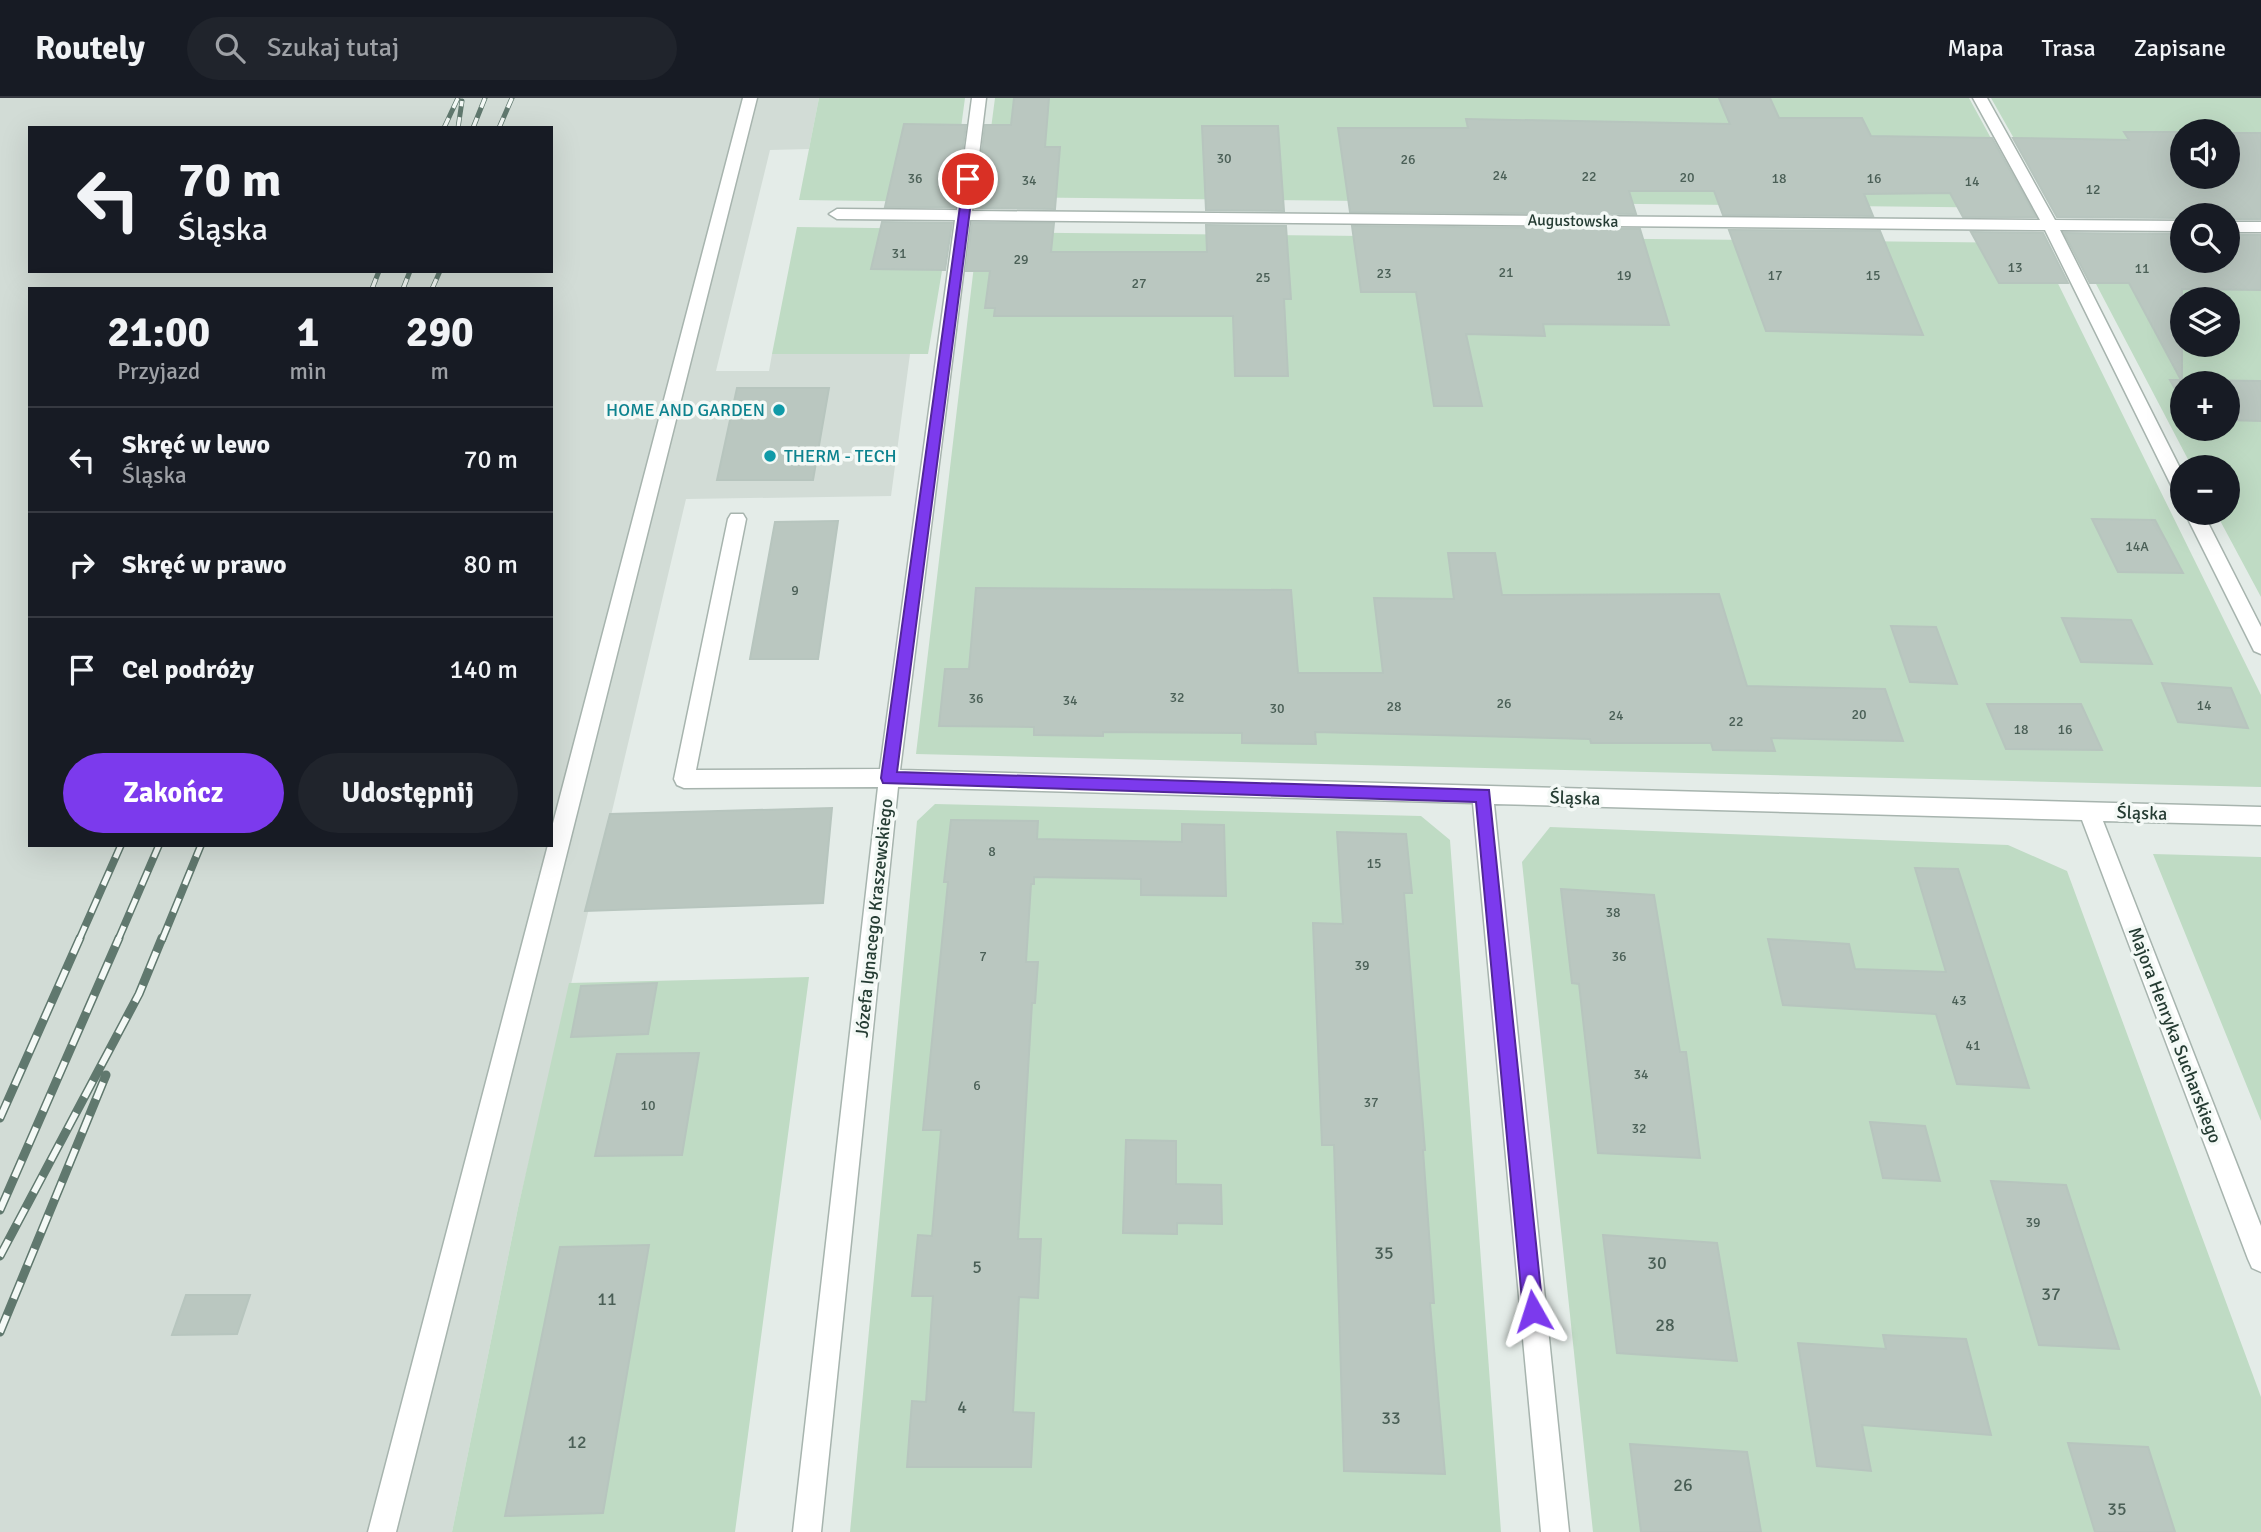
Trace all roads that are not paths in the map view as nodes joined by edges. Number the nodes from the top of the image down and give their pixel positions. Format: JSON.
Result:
{"nodes":[{"id":1,"x":750,"y":98,"type":"edge"},
{"id":2,"x":979,"y":98,"type":"edge"},
{"id":3,"x":1980,"y":98,"type":"edge"},
{"id":4,"x":837,"y":214,"type":"dead end"},
{"id":5,"x":964,"y":215,"type":"junction"},
{"id":6,"x":2050,"y":225,"type":"junction"},
{"id":7,"x":2170,"y":226,"type":"edge"},
{"id":8,"x":2240,"y":227,"type":"edge"},
{"id":9,"x":2261,"y":227,"type":"edge"},
{"id":10,"x":2170,"y":465,"type":"edge"},
{"id":11,"x":737,"y":519,"type":"dead end"},
{"id":12,"x":2200,"y":525,"type":"edge"},
{"id":13,"x":2261,"y":646,"type":"edge"},
{"id":14,"x":889,"y":778,"type":"junction"},
{"id":15,"x":1483,"y":795,"type":"junction"},
{"id":16,"x":2089,"y":811,"type":"junction"},
{"id":17,"x":2261,"y":816,"type":"edge"},
{"id":18,"x":2261,"y":1259,"type":"edge"},
{"id":19,"x":382,"y":1532,"type":"edge"},
{"id":20,"x":807,"y":1532,"type":"edge"},
{"id":21,"x":1555,"y":1532,"type":"edge"}],
"edges":[{"from":1,"to":19,"type":"street"},
{"from":2,"to":5,"type":"street","name":"Józefa Ignacego Kraszewskiego"},
{"from":3,"to":6,"type":"street"},
{"from":4,"to":5,"type":"street","name":"Augustowska"},
{"from":5,"to":6,"type":"street","name":"Augustowska"},
{"from":5,"to":14,"type":"street","name":"Józefa Ignacego Kraszewskiego"},
{"from":6,"to":7,"type":"street","name":"Augustowska"},
{"from":6,"to":10,"type":"street"},
{"from":8,"to":9,"type":"street"},
{"from":11,"to":14,"type":"street","name":"Śląska"},
{"from":12,"to":13,"type":"street"},
{"from":14,"to":15,"type":"street","name":"Śląska"},
{"from":14,"to":20,"type":"street","name":"Józefa Ignacego Kraszewskiego"},
{"from":15,"to":16,"type":"street","name":"Śląska"},
{"from":15,"to":21,"type":"street"},
{"from":16,"to":17,"type":"street","name":"Śląska"},
{"from":16,"to":18,"type":"street","name":"Majora Henryka Sucharskiego"}]}
